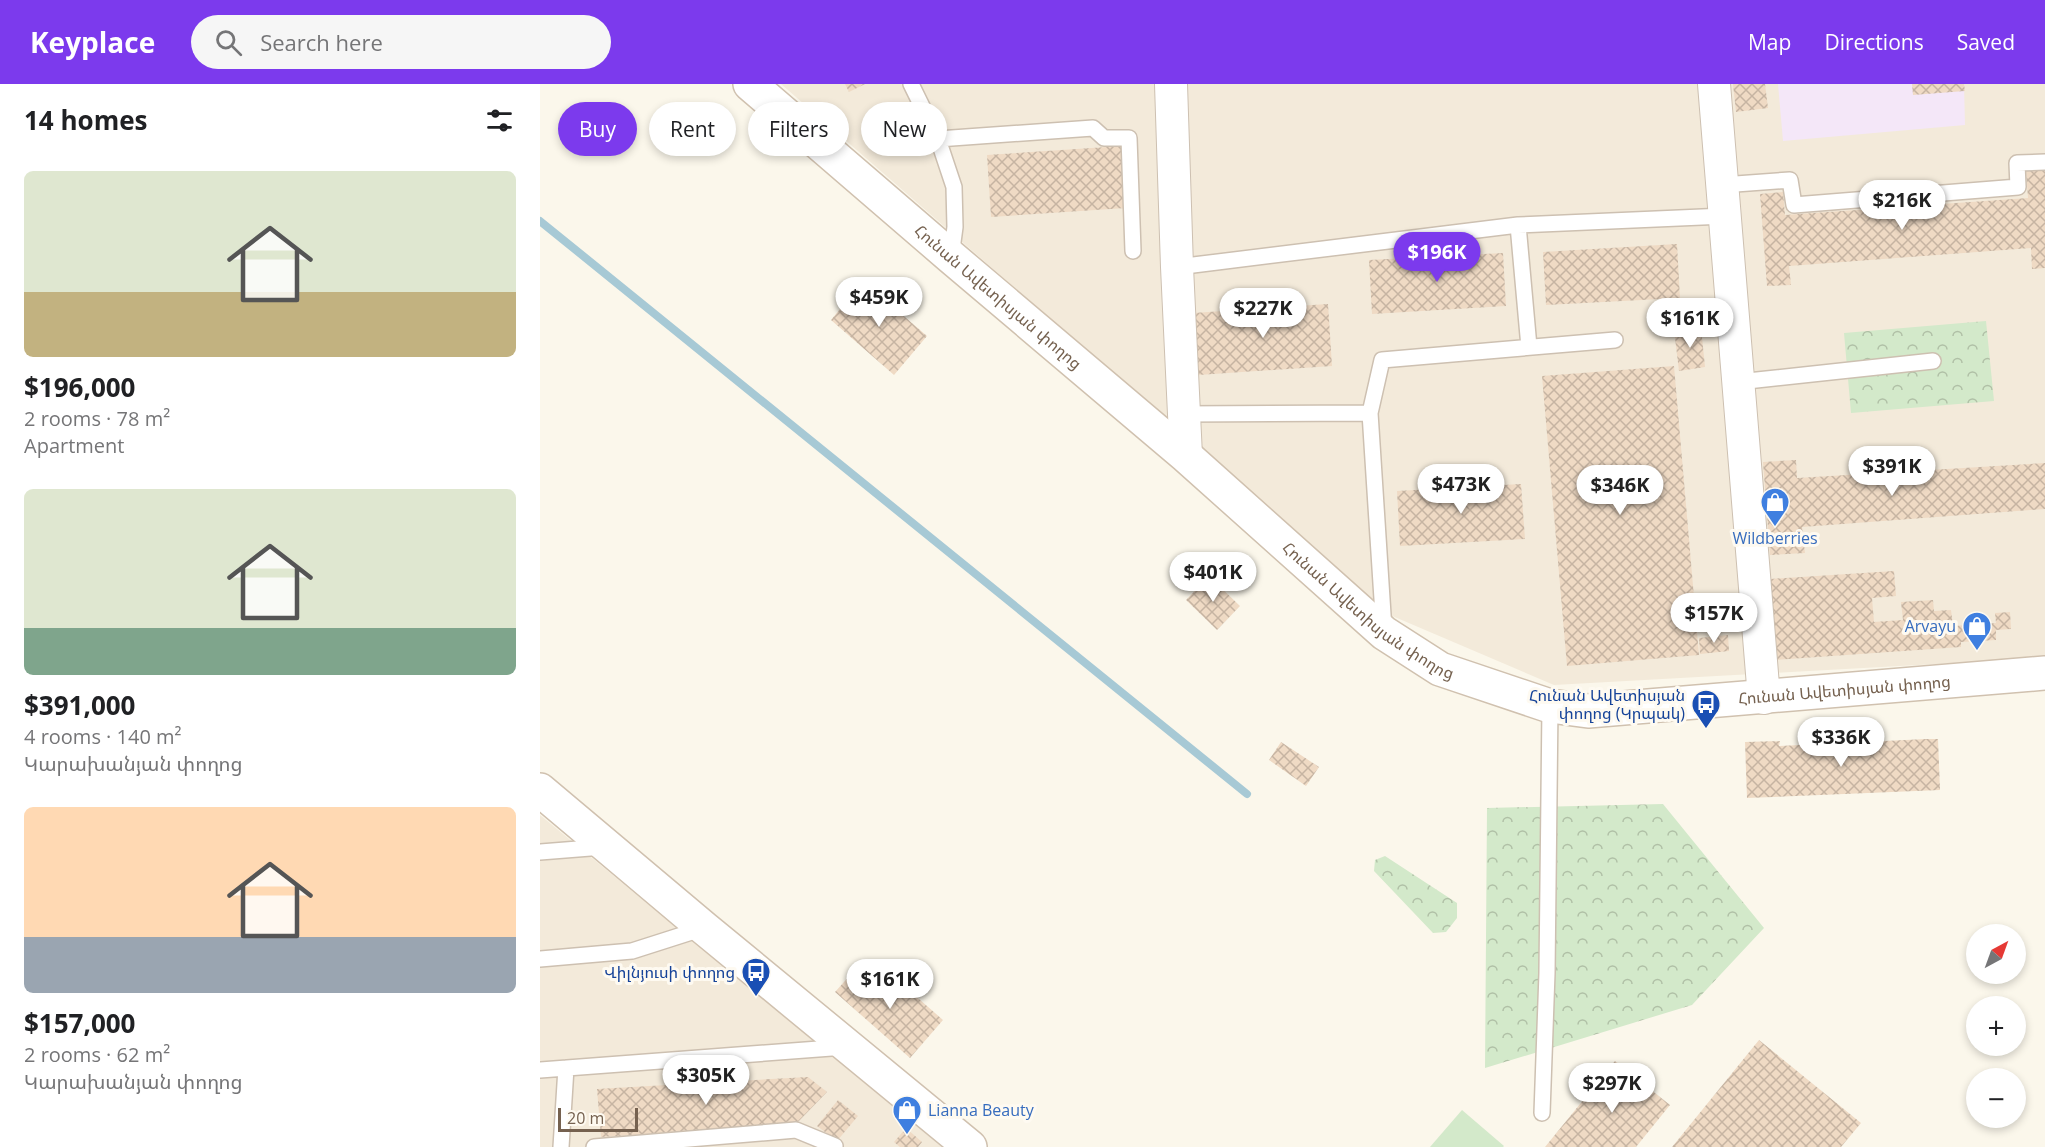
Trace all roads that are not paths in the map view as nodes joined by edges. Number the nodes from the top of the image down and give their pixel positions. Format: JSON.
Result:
{"nodes":[{"id":1,"x":750,"y":84,"type":"edge"},
{"id":2,"x":911,"y":84,"type":"edge"},
{"id":3,"x":1172,"y":84,"type":"edge"},
{"id":4,"x":1714,"y":84,"type":"edge"},
{"id":5,"x":920,"y":102,"type":"edge"},
{"id":6,"x":947,"y":139,"type":"edge"},
{"id":7,"x":943,"y":156,"type":"edge"},
{"id":8,"x":2045,"y":162,"type":"edge"},
{"id":9,"x":1722,"y":185,"type":"junction"},
{"id":10,"x":1725,"y":216,"type":"junction"},
{"id":11,"x":1518,"y":225,"type":"junction"},
{"id":12,"x":1133,"y":251,"type":"dead end"},
{"id":13,"x":951,"y":257,"type":"junction"},
{"id":14,"x":1177,"y":267,"type":"junction"},
{"id":15,"x":1615,"y":340,"type":"dead end"},
{"id":16,"x":1529,"y":347,"type":"junction"},
{"id":17,"x":1933,"y":361,"type":"dead end"},
{"id":18,"x":1738,"y":382,"type":"junction"},
{"id":19,"x":1370,"y":413,"type":"junction"},
{"id":20,"x":1184,"y":414,"type":"junction"},
{"id":21,"x":1186,"y":456,"type":"junction"},
{"id":22,"x":1384,"y":633,"type":"junction"},
{"id":23,"x":2045,"y":673,"type":"edge"},
{"id":24,"x":1764,"y":698,"type":"junction"},
{"id":25,"x":1550,"y":706,"type":"junction"},
{"id":26,"x":540,"y":790,"type":"edge"},
{"id":27,"x":607,"y":846,"type":"junction"},
{"id":28,"x":540,"y":852,"type":"edge"},
{"id":29,"x":704,"y":928,"type":"junction"},
{"id":30,"x":540,"y":959,"type":"edge"},
{"id":31,"x":849,"y":1047,"type":"junction"},
{"id":32,"x":566,"y":1068,"type":"junction"},
{"id":33,"x":540,"y":1070,"type":"edge"},
{"id":34,"x":1542,"y":1113,"type":"dead end"},
{"id":35,"x":835,"y":1146,"type":"edge"},
{"id":36,"x":561,"y":1147,"type":"edge"},
{"id":37,"x":594,"y":1147,"type":"edge"},
{"id":38,"x":970,"y":1147,"type":"edge"}],
"edges":[{"from":1,"to":13,"type":"main road","name":"Հունան Ավետիսյան փողոց"},
{"from":2,"to":5,"type":"lane"},
{"from":3,"to":14,"type":"street"},
{"from":4,"to":9,"type":"street"},
{"from":6,"to":12,"type":"lane"},
{"from":7,"to":13,"type":"lane"},
{"from":8,"to":9,"type":"lane"},
{"from":9,"to":10,"type":"street"},
{"from":10,"to":11,"type":"lane"},
{"from":10,"to":18,"type":"street"},
{"from":11,"to":14,"type":"lane"},
{"from":11,"to":16,"type":"lane"},
{"from":13,"to":21,"type":"main road","name":"Հունան Ավետիսյան փողոց"},
{"from":14,"to":20,"type":"street"},
{"from":15,"to":16,"type":"lane"},
{"from":16,"to":19,"type":"lane"},
{"from":17,"to":18,"type":"lane"},
{"from":18,"to":24,"type":"street"},
{"from":19,"to":20,"type":"lane"},
{"from":19,"to":22,"type":"lane"},
{"from":20,"to":21,"type":"street"},
{"from":21,"to":22,"type":"main road","name":"Հունան Ավետիսյան փողոց"},
{"from":22,"to":25,"type":"main road","name":"Հունան Ավետիսյան փողոց"},
{"from":23,"to":24,"type":"main road","name":"Հունան Ավետիսյան փողոց"},
{"from":24,"to":25,"type":"main road","name":"Հունան Ավետիսյան փողոց"},
{"from":25,"to":34,"type":"lane"},
{"from":26,"to":27,"type":"main road"},
{"from":27,"to":28,"type":"lane"},
{"from":27,"to":29,"type":"main road"},
{"from":29,"to":30,"type":"lane"},
{"from":29,"to":31,"type":"main road"},
{"from":31,"to":32,"type":"lane"},
{"from":31,"to":38,"type":"main road"},
{"from":32,"to":33,"type":"lane"},
{"from":32,"to":36,"type":"lane"},
{"from":35,"to":37,"type":"lane"}]}
